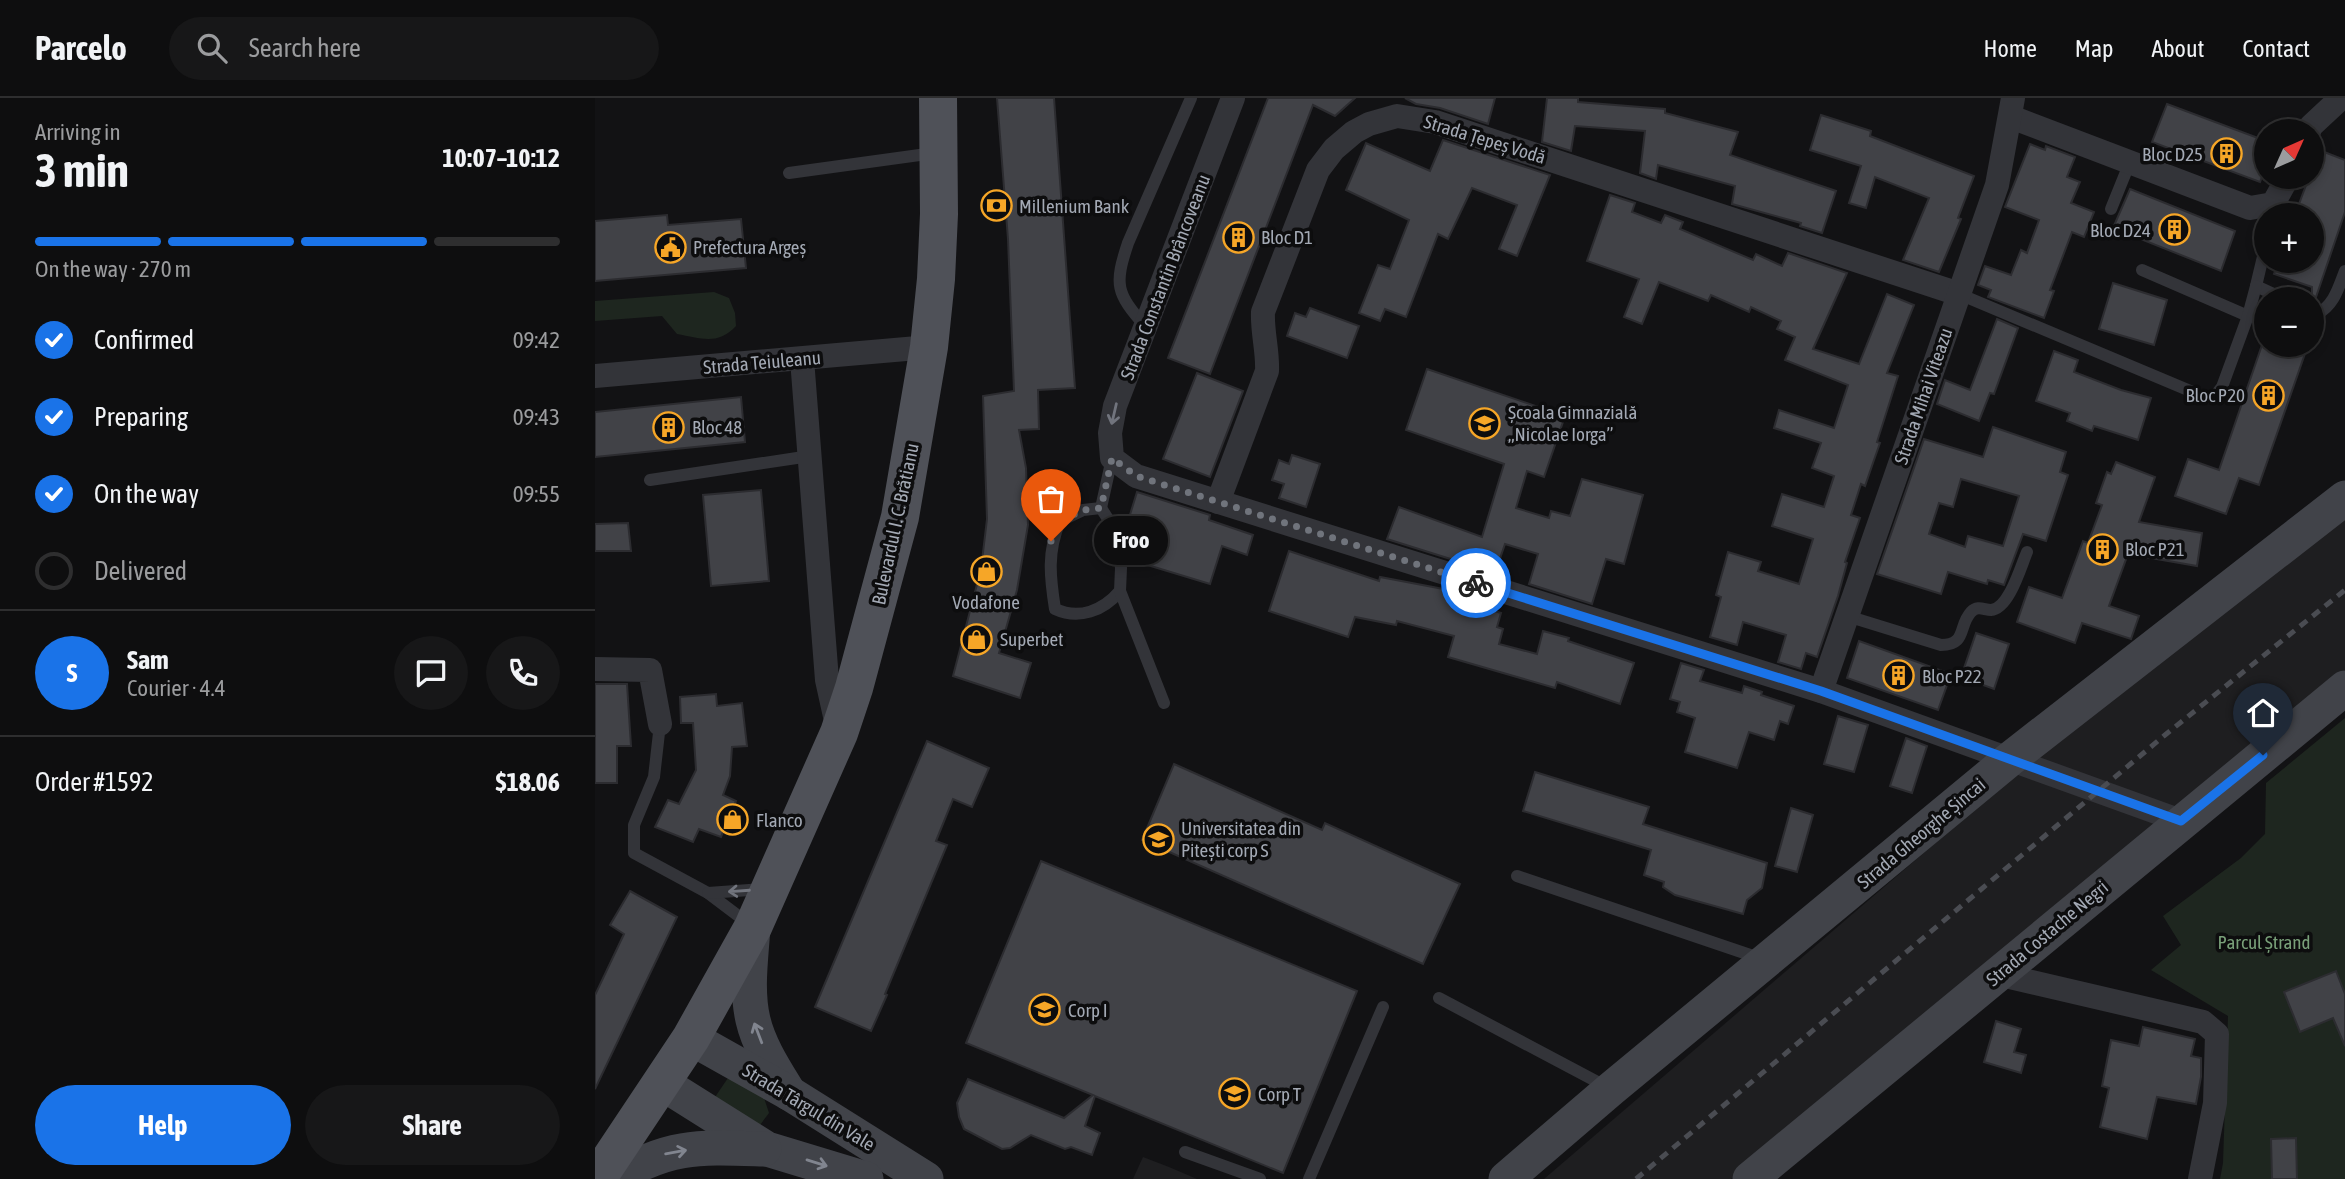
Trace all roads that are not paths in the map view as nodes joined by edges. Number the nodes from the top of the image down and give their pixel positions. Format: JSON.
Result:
{"nodes":[{"id":1,"x":938,"y":98,"type":"edge"},
{"id":2,"x":1191,"y":98,"type":"edge"},
{"id":3,"x":1233,"y":98,"type":"edge"},
{"id":4,"x":2342,"y":103,"type":"edge"},
{"id":5,"x":2012,"y":108,"type":"edge"},
{"id":6,"x":2320,"y":119,"type":"edge"},
{"id":7,"x":939,"y":152,"type":"junction"},
{"id":8,"x":2130,"y":162,"type":"junction"},
{"id":9,"x":789,"y":173,"type":"dead end"},
{"id":10,"x":2254,"y":208,"type":"edge"},
{"id":11,"x":2111,"y":209,"type":"dead end"},
{"id":12,"x":2142,"y":270,"type":"dead end"},
{"id":13,"x":2345,"y":271,"type":"edge"},
{"id":14,"x":2259,"y":273,"type":"edge"},
{"id":15,"x":2256,"y":286,"type":"joint"},
{"id":16,"x":1959,"y":294,"type":"junction"},
{"id":17,"x":2324,"y":310,"type":"edge"},
{"id":18,"x":2248,"y":316,"type":"junction"},
{"id":19,"x":1145,"y":326,"type":"junction"},
{"id":20,"x":929,"y":347,"type":"junction"},
{"id":21,"x":802,"y":359,"type":"junction"},
{"id":22,"x":595,"y":376,"type":"edge"},
{"id":23,"x":810,"y":456,"type":"junction"},
{"id":24,"x":1112,"y":458,"type":"junction"},
{"id":25,"x":650,"y":480,"type":"dead end"},
{"id":26,"x":2345,"y":498,"type":"edge"},
{"id":27,"x":1218,"y":502,"type":"junction"},
{"id":28,"x":1101,"y":508,"type":"junction"},
{"id":29,"x":2027,"y":552,"type":"dead end"},
{"id":30,"x":1120,"y":591,"type":"junction"},
{"id":31,"x":1847,"y":616,"type":"junction"},
{"id":32,"x":595,"y":669,"type":"edge"},
{"id":33,"x":2345,"y":688,"type":"edge"},
{"id":34,"x":1821,"y":691,"type":"junction"},
{"id":35,"x":1164,"y":703,"type":"dead end"},
{"id":36,"x":660,"y":724,"type":"joint"},
{"id":37,"x":839,"y":733,"type":"junction"},
{"id":38,"x":2010,"y":759,"type":"junction"},
{"id":39,"x":2181,"y":821,"type":"junction"},
{"id":40,"x":1517,"y":876,"type":"dead end"},
{"id":41,"x":771,"y":888,"type":"junction"},
{"id":42,"x":708,"y":893,"type":"junction"},
{"id":43,"x":753,"y":927,"type":"junction"},
{"id":44,"x":1766,"y":961,"type":"junction"},
{"id":45,"x":1997,"y":974,"type":"junction"},
{"id":46,"x":1439,"y":998,"type":"dead end"},
{"id":47,"x":1383,"y":1007,"type":"dead end"},
{"id":48,"x":691,"y":1038,"type":"junction"},
{"id":49,"x":662,"y":1083,"type":"junction"},
{"id":50,"x":1611,"y":1088,"type":"junction"},
{"id":51,"x":789,"y":1093,"type":"junction"},
{"id":52,"x":767,"y":1149,"type":"junction"},
{"id":53,"x":1185,"y":1152,"type":"dead end"},
{"id":54,"x":597,"y":1179,"type":"edge"},
{"id":55,"x":614,"y":1179,"type":"edge"},
{"id":56,"x":866,"y":1179,"type":"edge"},
{"id":57,"x":926,"y":1179,"type":"edge"},
{"id":58,"x":1260,"y":1179,"type":"edge"},
{"id":59,"x":1309,"y":1179,"type":"edge"},
{"id":60,"x":1506,"y":1179,"type":"edge"},
{"id":61,"x":1750,"y":1179,"type":"edge"},
{"id":62,"x":2200,"y":1179,"type":"edge"}],
"edges":[{"from":1,"to":7,"type":"main road","name":"Bulevardul I. C. Brătianu"},
{"from":2,"to":19,"type":"lane"},
{"from":3,"to":19,"type":"street","name":"Strada Constantin Brâncoveanu"},
{"from":4,"to":6,"type":"street"},
{"from":5,"to":8,"type":"street"},
{"from":5,"to":16,"type":"street","name":"Strada Mihai Viteazu"},
{"from":7,"to":9,"type":"lane"},
{"from":7,"to":20,"type":"main road","name":"Bulevardul I. C. Brătianu"},
{"from":8,"to":10,"type":"street"},
{"from":8,"to":11,"type":"lane"},
{"from":12,"to":18,"type":"lane"},
{"from":13,"to":17,"type":"lane"},
{"from":14,"to":15,"type":"lane"},
{"from":15,"to":18,"type":"lane"},
{"from":16,"to":18,"type":"lane"},
{"from":16,"to":27,"type":"street","name":"Strada Țepeș Vodă"},
{"from":16,"to":31,"type":"street","name":"Strada Mihai Viteazu"},
{"from":19,"to":24,"type":"street","name":"Strada Constantin Brâncoveanu","one_way":true},
{"from":20,"to":21,"type":"street","name":"Strada Teiuleanu"},
{"from":20,"to":37,"type":"main road","name":"Bulevardul I. C. Brătianu"},
{"from":21,"to":22,"type":"street","name":"Strada Teiuleanu"},
{"from":21,"to":23,"type":"street"},
{"from":23,"to":25,"type":"lane"},
{"from":23,"to":37,"type":"street"},
{"from":24,"to":27,"type":"street"},
{"from":24,"to":28,"type":"lane"},
{"from":26,"to":38,"type":"main road","name":"Strada Gheorghe Șincai"},
{"from":27,"to":34,"type":"street"},
{"from":28,"to":30,"type":"lane"},
{"from":28,"to":30,"type":"lane"},
{"from":29,"to":31,"type":"lane"},
{"from":30,"to":35,"type":"lane"},
{"from":31,"to":34,"type":"street","name":"Strada Mihai Viteazu"},
{"from":32,"to":36,"type":"street"},
{"from":33,"to":39,"type":"main road","name":"Strada Costache Negri"},
{"from":34,"to":38,"type":"street"},
{"from":36,"to":42,"type":"lane"},
{"from":37,"to":41,"type":"main road","name":"Bulevardul I. C. Brătianu"},
{"from":38,"to":39,"type":"street"},
{"from":38,"to":44,"type":"main road","name":"Strada Gheorghe Șincai"},
{"from":39,"to":45,"type":"main road","name":"Strada Costache Negri"},
{"from":40,"to":44,"type":"lane"},
{"from":41,"to":42,"type":"lane","one_way":true},
{"from":41,"to":43,"type":"main road","name":"Bulevardul I. C. Brătianu"},
{"from":42,"to":43,"type":"lane"},
{"from":43,"to":48,"type":"main road","name":"Bulevardul I. C. Brătianu"},
{"from":51,"to":43,"type":"main road","one_way":true},
{"from":44,"to":50,"type":"main road","name":"Strada Gheorghe Șincai"},
{"from":45,"to":61,"type":"main road","name":"Strada Costache Negri"},
{"from":45,"to":62,"type":"street"},
{"from":46,"to":50,"type":"lane"},
{"from":47,"to":59,"type":"lane"},
{"from":48,"to":49,"type":"main road","name":"Bulevardul I. C. Brătianu"},
{"from":48,"to":51,"type":"main road","name":"Strada Târgul din Vale"},
{"from":49,"to":52,"type":"main road","name":"Strada Târgul din Vale"},
{"from":49,"to":54,"type":"main road","name":"Bulevardul I. C. Brătianu"},
{"from":50,"to":60,"type":"main road","name":"Strada Gheorghe Șincai"},
{"from":51,"to":57,"type":"main road","name":"Strada Târgul din Vale"},
{"from":55,"to":52,"type":"main road","one_way":true},
{"from":52,"to":56,"type":"main road","name":"Strada Târgul din Vale","one_way":true},
{"from":53,"to":58,"type":"lane"}]}
